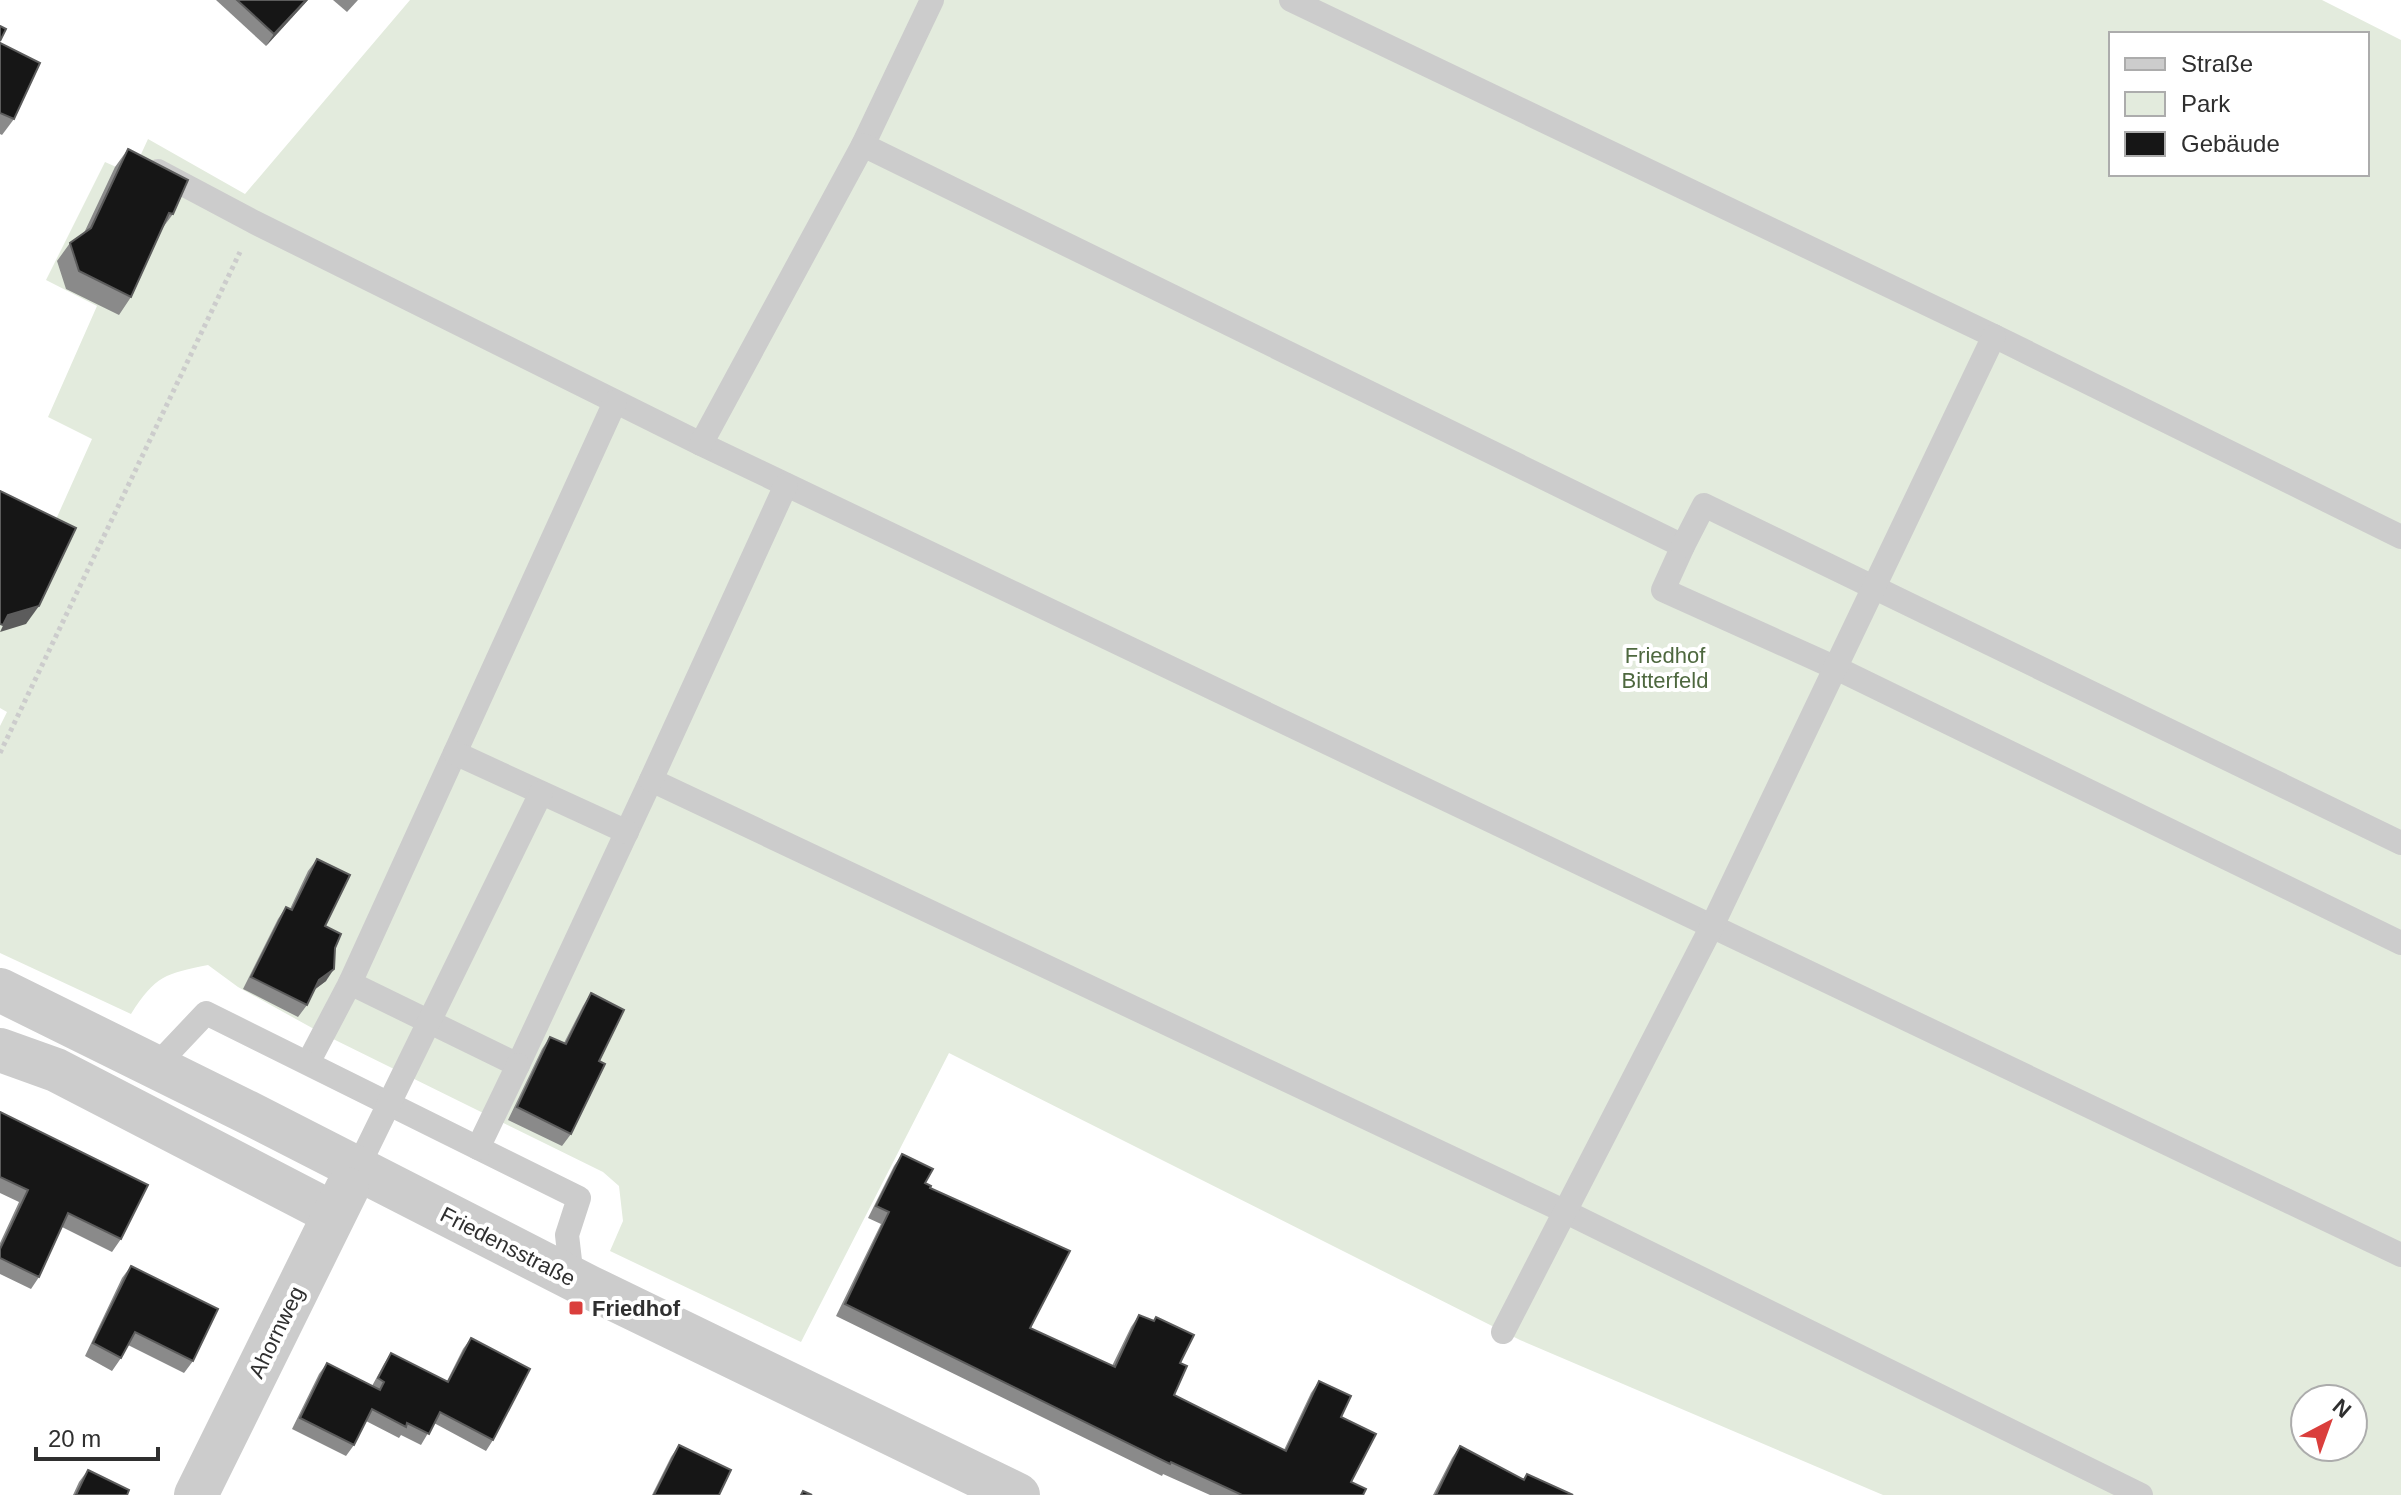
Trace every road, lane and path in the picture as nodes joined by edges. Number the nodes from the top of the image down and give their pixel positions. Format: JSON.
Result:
{"nodes":[{"id":1,"x":932,"y":0,"type":"edge"},
{"id":2,"x":1291,"y":0,"type":"edge"},
{"id":3,"x":863,"y":145,"type":"junction"},
{"id":4,"x":138,"y":161,"type":"edge"},
{"id":5,"x":254,"y":222,"type":"junction"},
{"id":6,"x":1994,"y":336,"type":"junction"},
{"id":7,"x":615,"y":402,"type":"junction"},
{"id":8,"x":701,"y":444,"type":"junction"},
{"id":9,"x":786,"y":485,"type":"junction"},
{"id":10,"x":2401,"y":537,"type":"edge"},
{"id":11,"x":1683,"y":546,"type":"junction"},
{"id":12,"x":1872,"y":588,"type":"junction"},
{"id":13,"x":1836,"y":668,"type":"junction"},
{"id":14,"x":0,"y":753,"type":"edge"},
{"id":15,"x":455,"y":753,"type":"junction"},
{"id":16,"x":651,"y":780,"type":"junction"},
{"id":17,"x":541,"y":793,"type":"junction"},
{"id":18,"x":627,"y":832,"type":"junction"},
{"id":19,"x":2401,"y":843,"type":"edge"},
{"id":20,"x":1712,"y":926,"type":"junction"},
{"id":21,"x":2401,"y":943,"type":"edge"},
{"id":22,"x":350,"y":983,"type":"junction"},
{"id":23,"x":0,"y":990,"type":"edge"},
{"id":24,"x":429,"y":1021,"type":"junction"},
{"id":25,"x":0,"y":1050,"type":"edge"},
{"id":26,"x":308,"y":1063,"type":"junction"},
{"id":27,"x":518,"y":1065,"type":"junction"},
{"id":28,"x":154,"y":1068,"type":"junction"},
{"id":29,"x":389,"y":1102,"type":"junction"},
{"id":30,"x":478,"y":1148,"type":"junction"},
{"id":31,"x":357,"y":1169,"type":"junction"},
{"id":32,"x":1566,"y":1212,"type":"junction"},
{"id":33,"x":334,"y":1214,"type":"junction"},
{"id":34,"x":2401,"y":1255,"type":"edge"},
{"id":35,"x":572,"y":1278,"type":"junction"},
{"id":36,"x":1503,"y":1332,"type":"dead end"},
{"id":37,"x":196,"y":1495,"type":"edge"},
{"id":38,"x":1018,"y":1495,"type":"edge"},
{"id":39,"x":2141,"y":1495,"type":"edge"}],
"edges":[{"from":1,"to":3,"type":"lane"},
{"from":2,"to":6,"type":"lane"},
{"from":3,"to":8,"type":"lane"},
{"from":3,"to":11,"type":"lane"},
{"from":4,"to":5,"type":"lane"},
{"from":5,"to":7,"type":"lane"},
{"from":5,"to":14,"type":"path"},
{"from":6,"to":10,"type":"lane"},
{"from":6,"to":12,"type":"lane"},
{"from":7,"to":8,"type":"lane"},
{"from":7,"to":15,"type":"lane"},
{"from":8,"to":9,"type":"lane"},
{"from":9,"to":16,"type":"lane"},
{"from":9,"to":20,"type":"lane"},
{"from":11,"to":12,"type":"lane"},
{"from":11,"to":13,"type":"lane"},
{"from":12,"to":13,"type":"lane"},
{"from":12,"to":19,"type":"lane"},
{"from":13,"to":20,"type":"lane"},
{"from":13,"to":21,"type":"lane"},
{"from":15,"to":17,"type":"lane"},
{"from":15,"to":22,"type":"lane"},
{"from":16,"to":18,"type":"lane"},
{"from":16,"to":32,"type":"lane"},
{"from":17,"to":18,"type":"lane"},
{"from":17,"to":24,"type":"lane"},
{"from":18,"to":27,"type":"lane"},
{"from":20,"to":32,"type":"lane"},
{"from":20,"to":34,"type":"lane"},
{"from":22,"to":24,"type":"lane"},
{"from":22,"to":26,"type":"lane"},
{"from":23,"to":28,"type":"street","name":"Friedensstraße"},
{"from":24,"to":27,"type":"lane"},
{"from":24,"to":29,"type":"lane"},
{"from":25,"to":33,"type":"street"},
{"from":26,"to":28,"type":"lane"},
{"from":26,"to":29,"type":"lane"},
{"from":27,"to":30,"type":"lane"},
{"from":28,"to":31,"type":"street","name":"Friedensstraße"},
{"from":29,"to":30,"type":"lane"},
{"from":29,"to":31,"type":"lane"},
{"from":30,"to":35,"type":"lane"},
{"from":31,"to":33,"type":"street","name":"Ahornweg"},
{"from":31,"to":35,"type":"street","name":"Friedensstraße"},
{"from":32,"to":36,"type":"lane"},
{"from":32,"to":39,"type":"lane"},
{"from":33,"to":37,"type":"street","name":"Ahornweg"},
{"from":35,"to":38,"type":"street","name":"Friedensstraße"}]}
